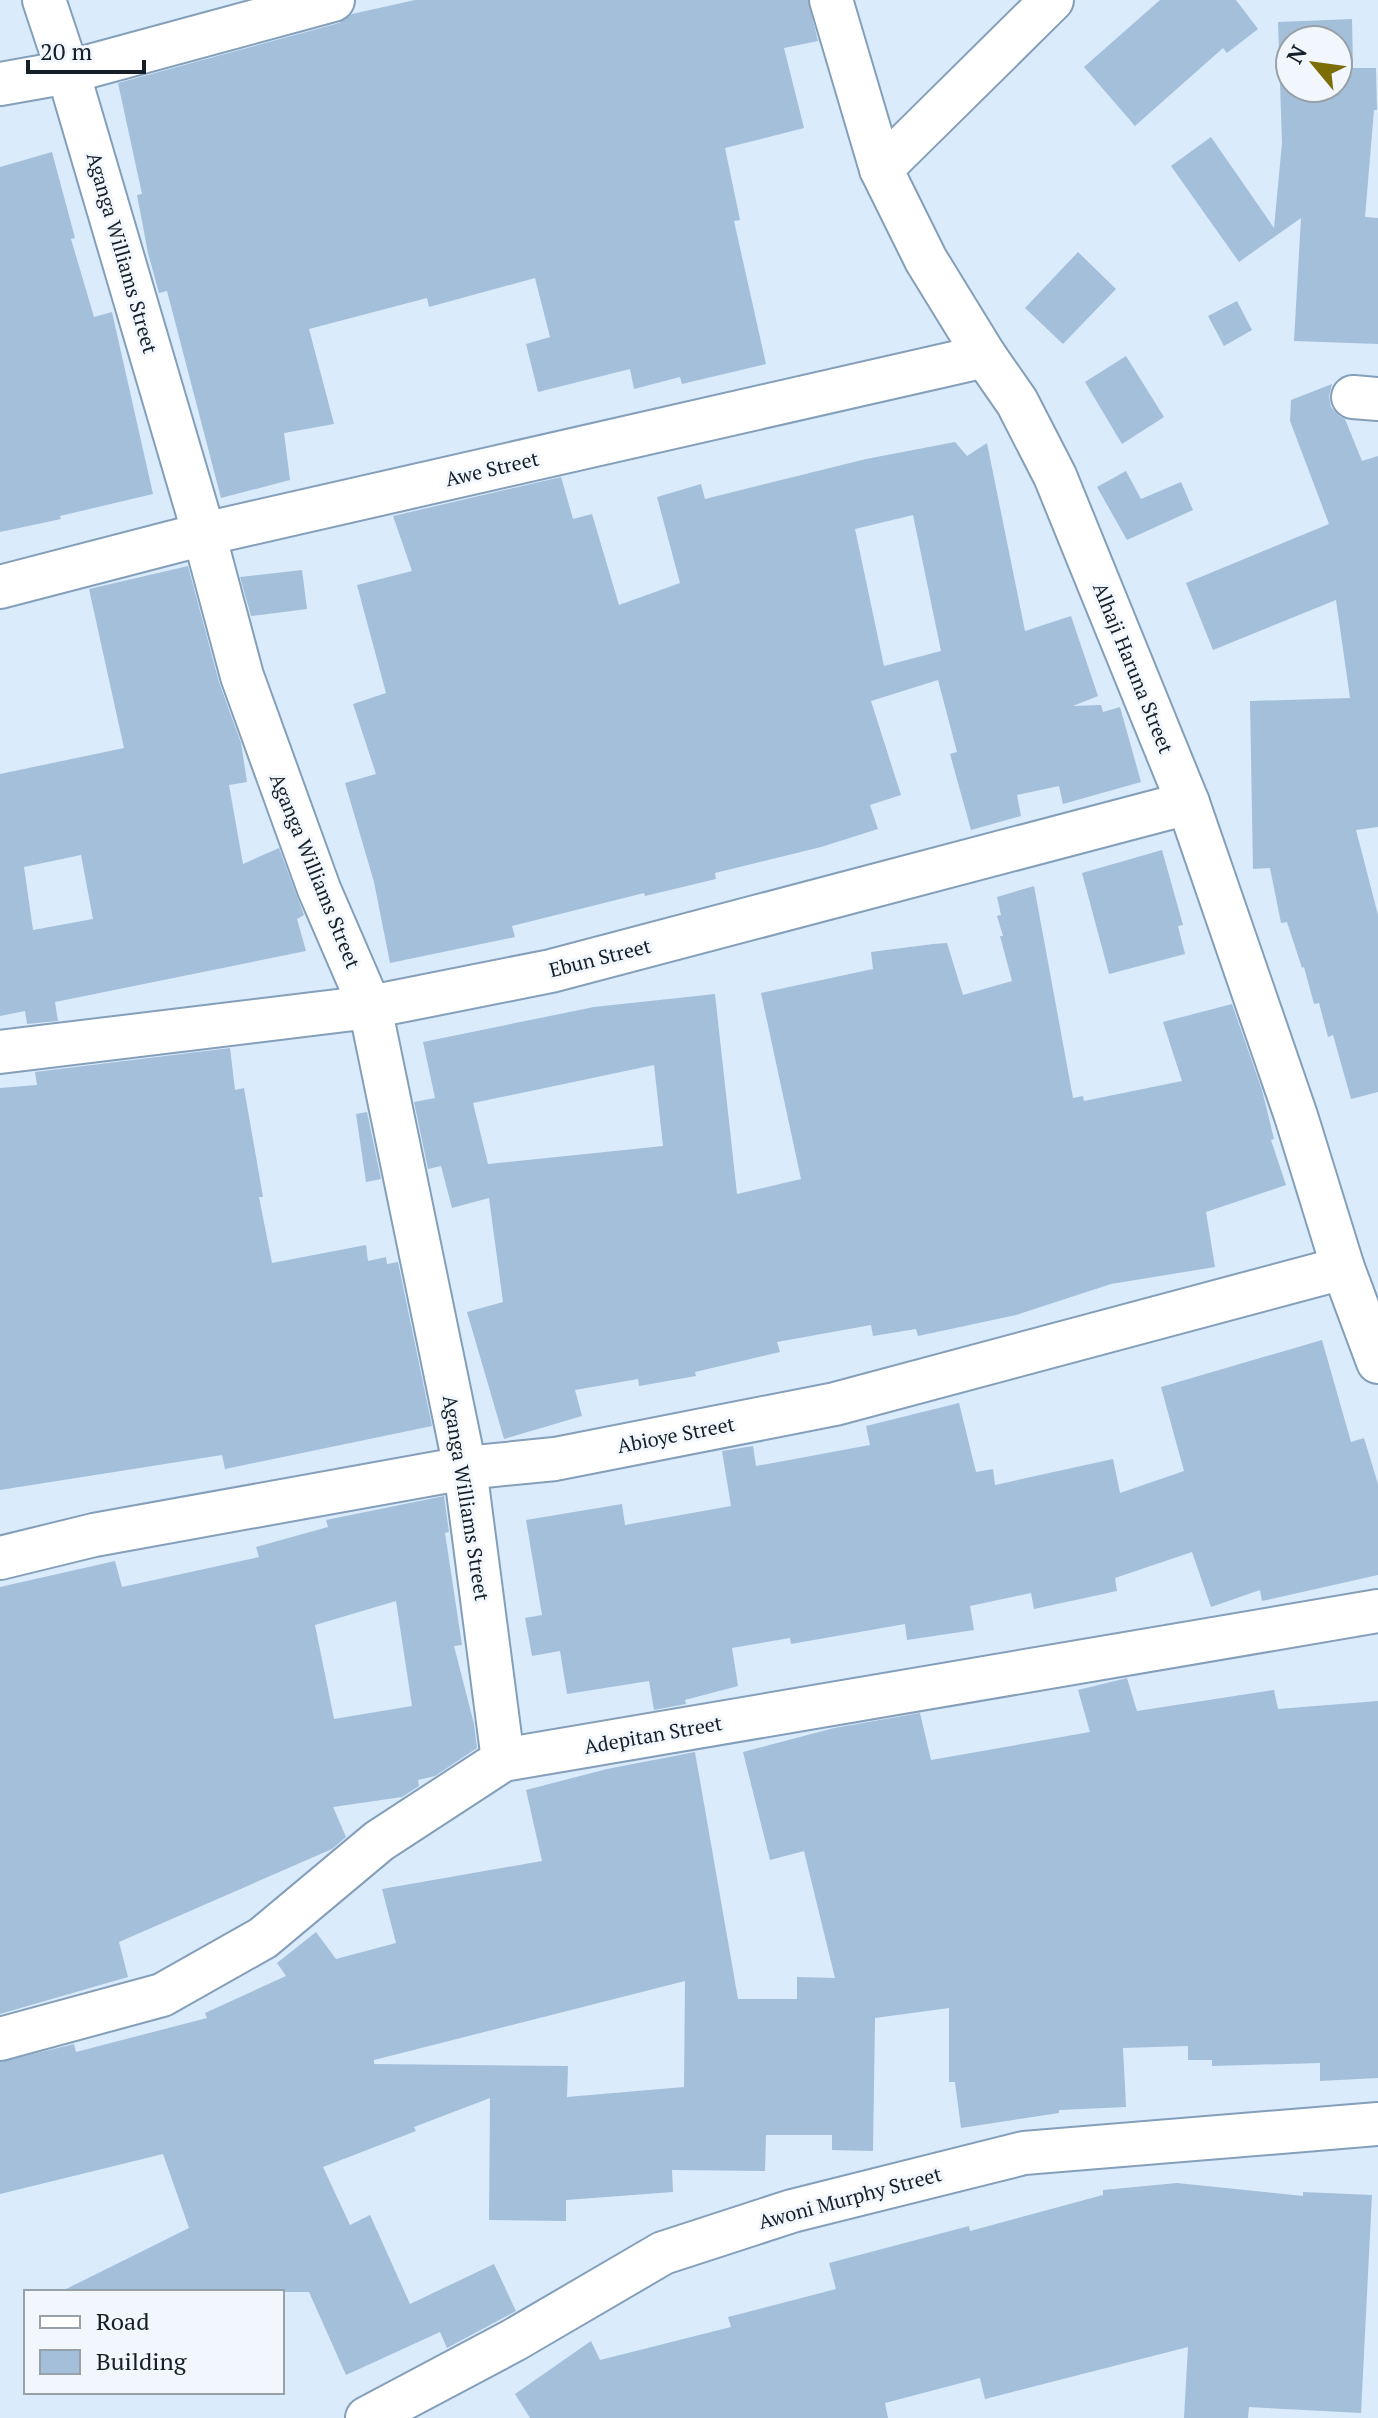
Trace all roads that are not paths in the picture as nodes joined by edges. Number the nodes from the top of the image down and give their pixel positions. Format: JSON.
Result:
{"nodes":[{"id":1,"x":44,"y":0,"type":"edge"},
{"id":2,"x":333,"y":0,"type":"edge"},
{"id":3,"x":831,"y":0,"type":"edge"},
{"id":4,"x":1052,"y":0,"type":"edge"},
{"id":5,"x":68,"y":72,"type":"junction"},
{"id":6,"x":0,"y":84,"type":"edge"},
{"id":7,"x":881,"y":169,"type":"junction"},
{"id":8,"x":985,"y":356,"type":"junction"},
{"id":9,"x":204,"y":534,"type":"junction"},
{"id":10,"x":0,"y":587,"type":"edge"},
{"id":11,"x":1188,"y":803,"type":"junction"},
{"id":12,"x":370,"y":1007,"type":"junction"},
{"id":13,"x":0,"y":1052,"type":"edge"},
{"id":14,"x":1343,"y":1268,"type":"junction"},
{"id":15,"x":1378,"y":1362,"type":"edge"},
{"id":16,"x":465,"y":1468,"type":"junction"},
{"id":17,"x":0,"y":1558,"type":"edge"},
{"id":18,"x":1378,"y":1611,"type":"edge"},
{"id":19,"x":503,"y":1760,"type":"junction"},
{"id":20,"x":0,"y":2039,"type":"edge"},
{"id":21,"x":1378,"y":2124,"type":"edge"},
{"id":22,"x":367,"y":2418,"type":"edge"}],
"edges":[{"from":1,"to":5,"type":"street","name":"Aganga Williams Street"},
{"from":2,"to":5,"type":"street"},
{"from":3,"to":7,"type":"street","name":"Alhaji Haruna Street"},
{"from":4,"to":7,"type":"street"},
{"from":5,"to":6,"type":"street"},
{"from":5,"to":9,"type":"street","name":"Aganga Williams Street"},
{"from":7,"to":8,"type":"street","name":"Alhaji Haruna Street"},
{"from":8,"to":9,"type":"street","name":"Awe Street"},
{"from":8,"to":11,"type":"street","name":"Alhaji Haruna Street"},
{"from":9,"to":10,"type":"street","name":"Awe Street"},
{"from":9,"to":12,"type":"street","name":"Aganga Williams Street"},
{"from":11,"to":12,"type":"street","name":"Ebun Street"},
{"from":11,"to":14,"type":"street","name":"Alhaji Haruna Street"},
{"from":12,"to":13,"type":"street","name":"Ebun Street"},
{"from":12,"to":16,"type":"street","name":"Aganga Williams Street"},
{"from":14,"to":15,"type":"street","name":"Alhaji Haruna Street"},
{"from":14,"to":16,"type":"street","name":"Abioye Street"},
{"from":16,"to":17,"type":"street","name":"Abioye Street"},
{"from":16,"to":19,"type":"street","name":"Aganga Williams Street"},
{"from":18,"to":19,"type":"street","name":"Adepitan Street"},
{"from":19,"to":20,"type":"street","name":"Adepitan Street"},
{"from":21,"to":22,"type":"street","name":"Awoni Murphy Street"}]}
